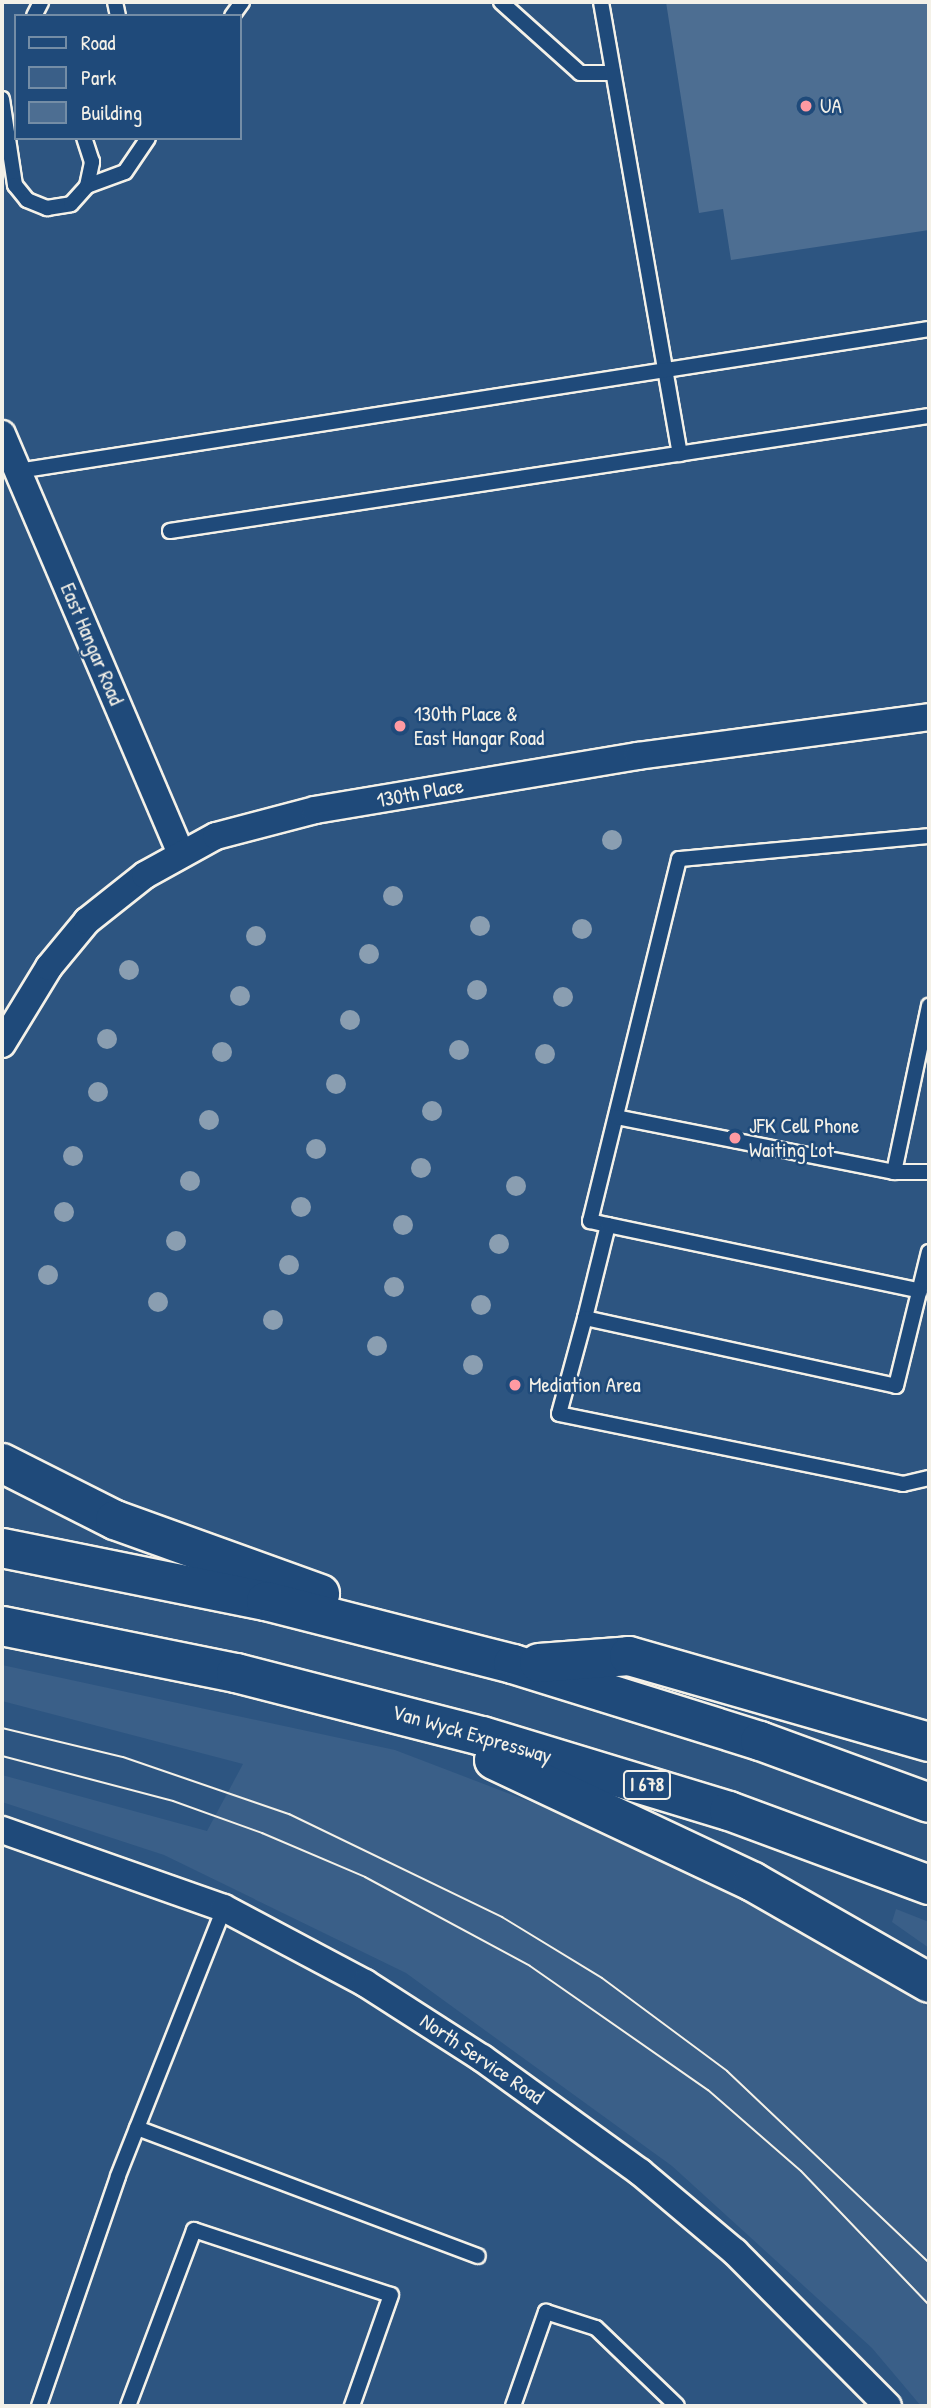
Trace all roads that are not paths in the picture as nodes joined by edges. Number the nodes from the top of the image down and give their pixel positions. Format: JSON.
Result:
{"nodes":[{"id":1,"x":501,"y":2,"type":"edge"},
{"id":2,"x":601,"y":2,"type":"edge"},
{"id":3,"x":613,"y":73,"type":"junction"},
{"id":4,"x":2,"y":99,"type":"edge"},
{"id":5,"x":85,"y":140,"type":"edge"},
{"id":6,"x":146,"y":140,"type":"edge"},
{"id":7,"x":87,"y":186,"type":"junction"},
{"id":8,"x":929,"y":329,"type":"edge"},
{"id":9,"x":666,"y":373,"type":"junction"},
{"id":10,"x":929,"y":416,"type":"edge"},
{"id":11,"x":2,"y":434,"type":"edge"},
{"id":12,"x":680,"y":454,"type":"junction"},
{"id":13,"x":18,"y":471,"type":"junction"},
{"id":14,"x":170,"y":531,"type":"dead end"},
{"id":15,"x":929,"y":717,"type":"edge"},
{"id":16,"x":929,"y":836,"type":"edge"},
{"id":17,"x":181,"y":853,"type":"junction"},
{"id":18,"x":929,"y":1006,"type":"edge"},
{"id":19,"x":2,"y":1044,"type":"edge"},
{"id":20,"x":615,"y":1117,"type":"junction"},
{"id":21,"x":894,"y":1172,"type":"junction"},
{"id":22,"x":929,"y":1172,"type":"edge"},
{"id":23,"x":608,"y":1225,"type":"junction"},
{"id":24,"x":929,"y":1252,"type":"edge"},
{"id":25,"x":924,"y":1282,"type":"edge"},
{"id":26,"x":585,"y":1318,"type":"junction"},
{"id":27,"x":2,"y":1463,"type":"edge"},
{"id":28,"x":929,"y":1478,"type":"edge"},
{"id":29,"x":2,"y":1548,"type":"edge"},
{"id":30,"x":2,"y":1626,"type":"edge"},
{"id":31,"x":452,"y":1648,"type":"junction"},
{"id":32,"x":513,"y":1664,"type":"junction"},
{"id":33,"x":360,"y":1703,"type":"junction"},
{"id":34,"x":929,"y":1742,"type":"edge"},
{"id":35,"x":929,"y":1803,"type":"edge"},
{"id":36,"x":2,"y":1830,"type":"edge"},
{"id":37,"x":929,"y":1885,"type":"edge"},
{"id":38,"x":224,"y":1908,"type":"junction"},
{"id":39,"x":929,"y":1983,"type":"edge"},
{"id":40,"x":137,"y":2128,"type":"junction"},
{"id":41,"x":478,"y":2256,"type":"dead end"},
{"id":42,"x":39,"y":2406,"type":"edge"},
{"id":43,"x":128,"y":2406,"type":"edge"},
{"id":44,"x":352,"y":2406,"type":"edge"},
{"id":45,"x":513,"y":2406,"type":"edge"},
{"id":46,"x":677,"y":2406,"type":"edge"},
{"id":47,"x":888,"y":2406,"type":"edge"}],
"edges":[{"from":1,"to":3,"type":"lane"},
{"from":2,"to":3,"type":"lane"},
{"from":3,"to":9,"type":"lane"},
{"from":4,"to":7,"type":"lane"},
{"from":5,"to":7,"type":"lane"},
{"from":6,"to":7,"type":"lane"},
{"from":8,"to":9,"type":"lane"},
{"from":9,"to":12,"type":"lane"},
{"from":9,"to":13,"type":"lane"},
{"from":10,"to":12,"type":"lane"},
{"from":11,"to":13,"type":"street","name":"East Hangar Road"},
{"from":12,"to":14,"type":"lane"},
{"from":13,"to":17,"type":"street","name":"East Hangar Road"},
{"from":15,"to":17,"type":"street","name":"130th Place"},
{"from":16,"to":20,"type":"lane"},
{"from":17,"to":19,"type":"street","name":"130th Place"},
{"from":18,"to":21,"type":"lane"},
{"from":20,"to":21,"type":"lane"},
{"from":20,"to":23,"type":"lane"},
{"from":21,"to":22,"type":"lane"},
{"from":23,"to":25,"type":"lane"},
{"from":23,"to":26,"type":"lane"},
{"from":24,"to":25,"type":"lane"},
{"from":25,"to":26,"type":"lane"},
{"from":26,"to":28,"type":"lane"},
{"from":27,"to":31,"type":"highway"},
{"from":29,"to":31,"type":"highway"},
{"from":30,"to":33,"type":"highway","name":"Van Wyck Expressway","number":"I 678"},
{"from":31,"to":32,"type":"highway"},
{"from":32,"to":34,"type":"highway"},
{"from":32,"to":35,"type":"highway"},
{"from":33,"to":37,"type":"highway","name":"Van Wyck Expressway","number":"I 678"},
{"from":33,"to":39,"type":"highway"},
{"from":36,"to":38,"type":"street","name":"North Service Road"},
{"from":38,"to":40,"type":"lane"},
{"from":38,"to":47,"type":"street","name":"North Service Road"},
{"from":40,"to":41,"type":"lane"},
{"from":40,"to":42,"type":"lane"},
{"from":43,"to":44,"type":"lane"},
{"from":45,"to":46,"type":"lane"}]}
